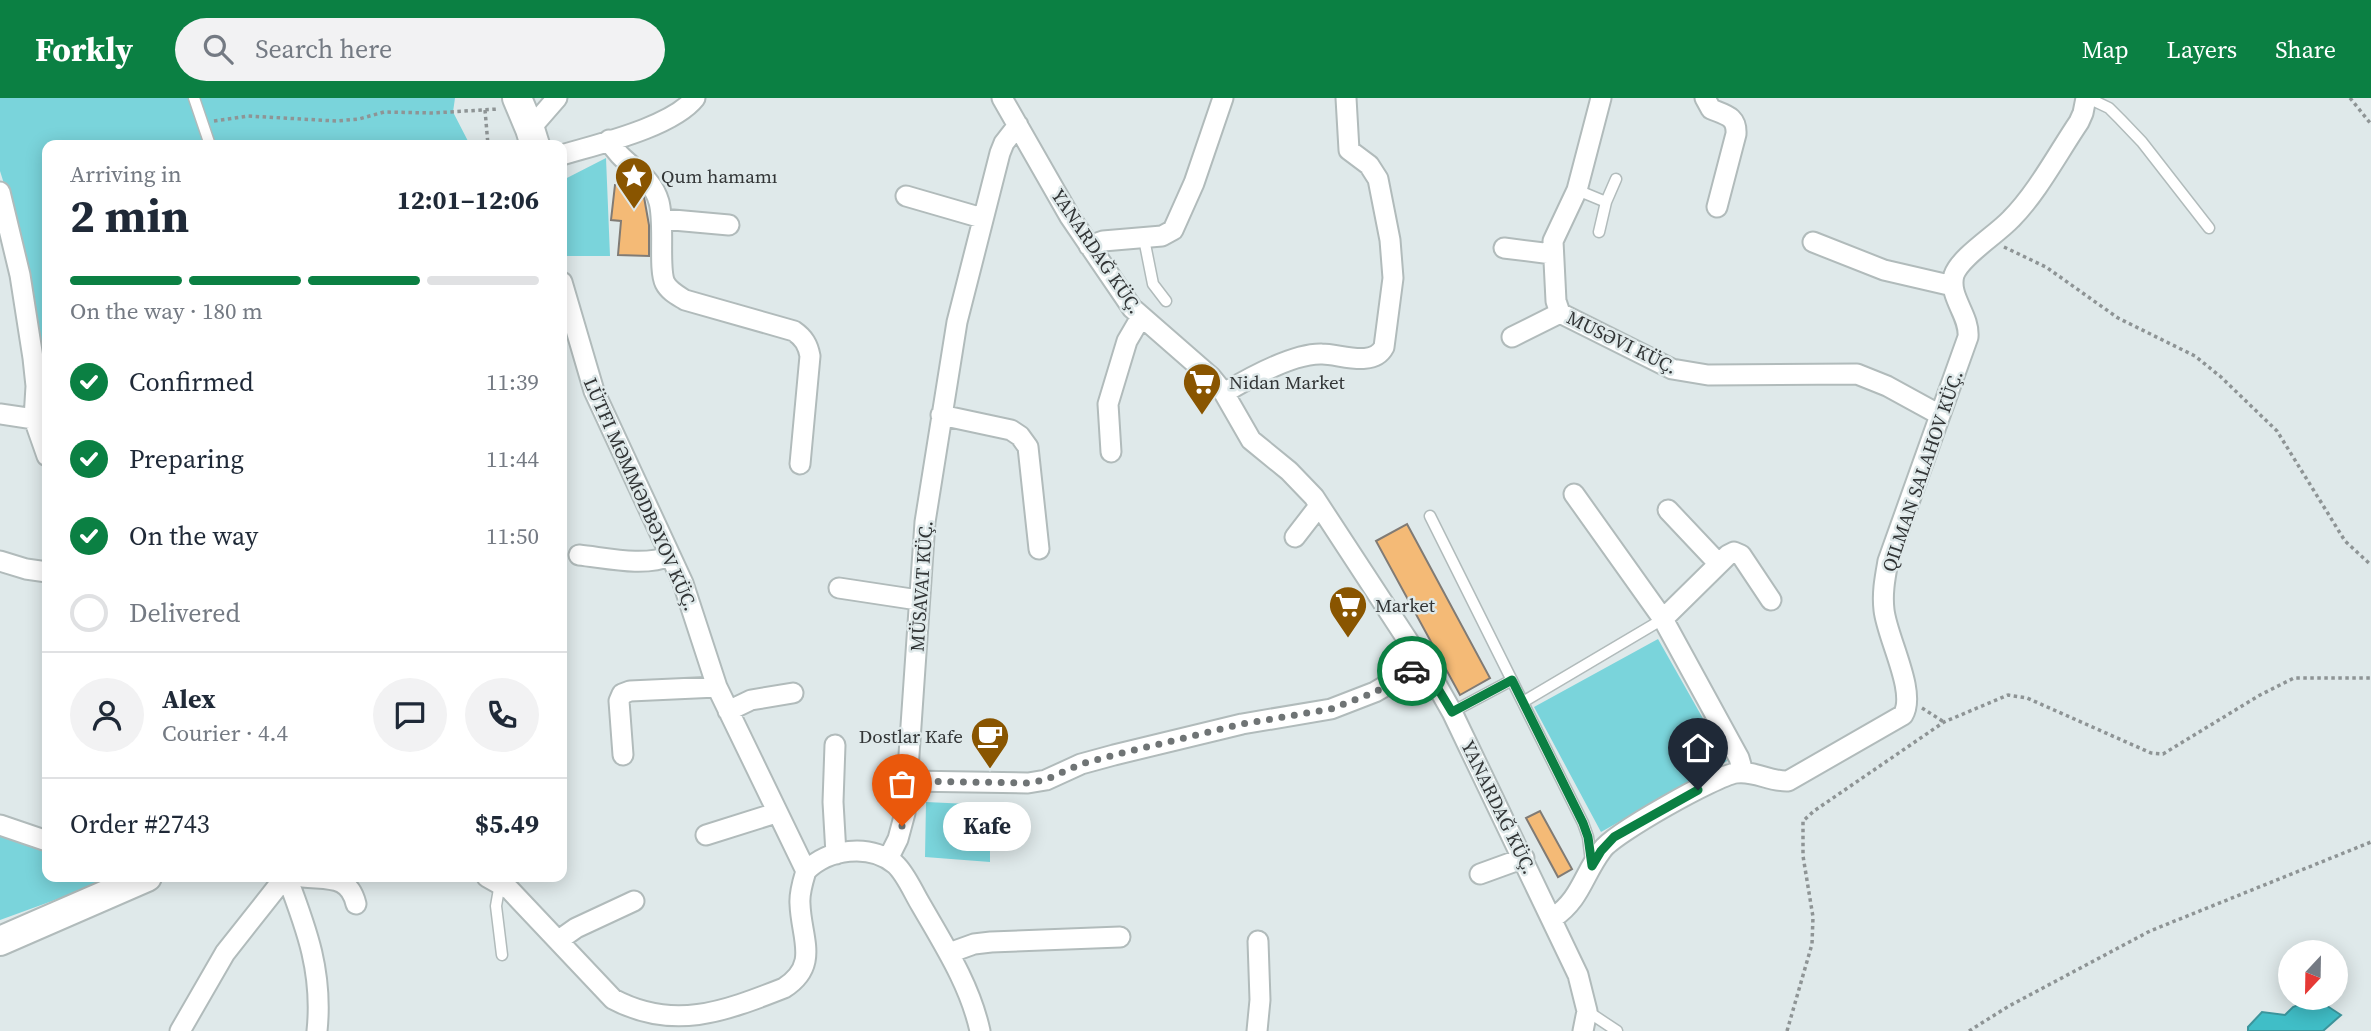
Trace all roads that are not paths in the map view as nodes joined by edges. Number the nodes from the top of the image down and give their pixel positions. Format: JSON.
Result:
{"nodes":[{"id":1,"x":194,"y":98,"type":"edge"},
{"id":2,"x":557,"y":98,"type":"edge"},
{"id":3,"x":695,"y":98,"type":"edge"},
{"id":4,"x":1002,"y":98,"type":"edge"},
{"id":5,"x":1223,"y":98,"type":"edge"},
{"id":6,"x":1346,"y":98,"type":"edge"},
{"id":7,"x":1601,"y":98,"type":"edge"},
{"id":8,"x":1705,"y":98,"type":"edge"},
{"id":9,"x":2087,"y":98,"type":"edge"},
{"id":10,"x":526,"y":120,"type":"edge"},
{"id":11,"x":1018,"y":125,"type":"junction"},
{"id":12,"x":208,"y":140,"type":"edge"},
{"id":13,"x":609,"y":141,"type":"junction"},
{"id":14,"x":567,"y":154,"type":"edge"},
{"id":15,"x":1616,"y":179,"type":"dead end"},
{"id":16,"x":1577,"y":190,"type":"junction"},
{"id":17,"x":0,"y":192,"type":"edge"},
{"id":18,"x":906,"y":196,"type":"dead end"},
{"id":19,"x":1606,"y":202,"type":"junction"},
{"id":20,"x":1717,"y":207,"type":"dead end"},
{"id":21,"x":982,"y":218,"type":"junction"},
{"id":22,"x":662,"y":219,"type":"junction"},
{"id":23,"x":729,"y":225,"type":"dead end"},
{"id":24,"x":2209,"y":228,"type":"dead end"},
{"id":25,"x":1598,"y":232,"type":"dead end"},
{"id":26,"x":1144,"y":239,"type":"junction"},
{"id":27,"x":1813,"y":242,"type":"dead end"},
{"id":28,"x":1089,"y":246,"type":"junction"},
{"id":29,"x":1504,"y":248,"type":"dead end"},
{"id":30,"x":1552,"y":254,"type":"junction"},
{"id":31,"x":1953,"y":286,"type":"junction"},
{"id":32,"x":567,"y":299,"type":"edge"},
{"id":33,"x":1166,"y":301,"type":"dead end"},
{"id":34,"x":1560,"y":313,"type":"junction"},
{"id":35,"x":1141,"y":317,"type":"junction"},
{"id":36,"x":1512,"y":337,"type":"dead end"},
{"id":37,"x":1224,"y":393,"type":"junction"},
{"id":38,"x":0,"y":414,"type":"edge"},
{"id":39,"x":941,"y":415,"type":"junction"},
{"id":40,"x":1940,"y":415,"type":"junction"},
{"id":41,"x":34,"y":419,"type":"junction"},
{"id":42,"x":42,"y":442,"type":"edge"},
{"id":43,"x":1111,"y":452,"type":"dead end"},
{"id":44,"x":800,"y":464,"type":"dead end"},
{"id":45,"x":1574,"y":494,"type":"dead end"},
{"id":46,"x":1320,"y":506,"type":"junction"},
{"id":47,"x":1668,"y":510,"type":"dead end"},
{"id":48,"x":1430,"y":516,"type":"dead end"},
{"id":49,"x":1295,"y":537,"type":"dead end"},
{"id":50,"x":1039,"y":549,"type":"dead end"},
{"id":51,"x":579,"y":555,"type":"dead end"},
{"id":52,"x":670,"y":556,"type":"junction"},
{"id":53,"x":0,"y":561,"type":"edge"},
{"id":54,"x":1718,"y":563,"type":"junction"},
{"id":55,"x":42,"y":571,"type":"edge"},
{"id":56,"x":839,"y":588,"type":"dead end"},
{"id":57,"x":918,"y":600,"type":"junction"},
{"id":58,"x":1771,"y":600,"type":"dead end"},
{"id":59,"x":1663,"y":619,"type":"junction"},
{"id":60,"x":1423,"y":664,"type":"junction"},
{"id":61,"x":1512,"y":680,"type":"junction"},
{"id":62,"x":717,"y":687,"type":"junction"},
{"id":63,"x":793,"y":693,"type":"dead end"},
{"id":64,"x":1523,"y":702,"type":"junction"},
{"id":65,"x":728,"y":711,"type":"junction"},
{"id":66,"x":1452,"y":712,"type":"junction"},
{"id":67,"x":835,"y":745,"type":"dead end"},
{"id":68,"x":623,"y":755,"type":"dead end"},
{"id":69,"x":1743,"y":772,"type":"junction"},
{"id":70,"x":908,"y":781,"type":"junction"},
{"id":71,"x":776,"y":813,"type":"junction"},
{"id":72,"x":0,"y":825,"type":"edge"},
{"id":73,"x":706,"y":835,"type":"dead end"},
{"id":74,"x":42,"y":839,"type":"edge"},
{"id":75,"x":836,"y":854,"type":"junction"},
{"id":76,"x":1524,"y":858,"type":"junction"},
{"id":77,"x":888,"y":859,"type":"junction"},
{"id":78,"x":1592,"y":866,"type":"junction"},
{"id":79,"x":806,"y":871,"type":"junction"},
{"id":80,"x":1480,"y":874,"type":"dead end"},
{"id":81,"x":136,"y":882,"type":"edge"},
{"id":82,"x":282,"y":882,"type":"edge"},
{"id":83,"x":288,"y":882,"type":"edge"},
{"id":84,"x":330,"y":882,"type":"edge"},
{"id":85,"x":493,"y":882,"type":"edge"},
{"id":86,"x":496,"y":882,"type":"edge"},
{"id":87,"x":634,"y":901,"type":"dead end"},
{"id":88,"x":356,"y":904,"type":"dead end"},
{"id":89,"x":1553,"y":918,"type":"junction"},
{"id":90,"x":1120,"y":937,"type":"dead end"},
{"id":91,"x":559,"y":940,"type":"junction"},
{"id":92,"x":0,"y":941,"type":"edge"},
{"id":93,"x":1258,"y":941,"type":"dead end"},
{"id":94,"x":949,"y":953,"type":"junction"},
{"id":95,"x":502,"y":955,"type":"dead end"},
{"id":96,"x":1585,"y":1021,"type":"edge"},
{"id":97,"x":715,"y":1023,"type":"edge"},
{"id":98,"x":660,"y":1026,"type":"edge"},
{"id":99,"x":180,"y":1031,"type":"edge"},
{"id":100,"x":317,"y":1031,"type":"edge"},
{"id":101,"x":980,"y":1031,"type":"edge"},
{"id":102,"x":1257,"y":1031,"type":"edge"},
{"id":103,"x":1617,"y":1031,"type":"edge"}],
"edges":[{"from":1,"to":12,"type":"lane"},
{"from":2,"to":10,"type":"street"},
{"from":3,"to":13,"type":"street"},
{"from":4,"to":11,"type":"street","name":"YANARDAĞ KÜÇ."},
{"from":5,"to":26,"type":"street"},
{"from":6,"to":37,"type":"street"},
{"from":7,"to":16,"type":"street","name":"MUSƏVI KÜÇ."},
{"from":8,"to":20,"type":"street"},
{"from":9,"to":24,"type":"lane"},
{"from":9,"to":31,"type":"street"},
{"from":11,"to":21,"type":"street","name":"MÜSAVAT KÜÇ."},
{"from":11,"to":28,"type":"street","name":"YANARDAĞ KÜÇ."},
{"from":13,"to":14,"type":"street"},
{"from":13,"to":22,"type":"street"},
{"from":15,"to":19,"type":"lane"},
{"from":16,"to":19,"type":"lane"},
{"from":16,"to":30,"type":"street","name":"MUSƏVI KÜÇ."},
{"from":17,"to":41,"type":"street"},
{"from":18,"to":21,"type":"street"},
{"from":19,"to":25,"type":"lane"},
{"from":21,"to":39,"type":"street","name":"MÜSAVAT KÜÇ."},
{"from":22,"to":23,"type":"street"},
{"from":22,"to":44,"type":"street"},
{"from":26,"to":28,"type":"street"},
{"from":26,"to":33,"type":"lane"},
{"from":27,"to":31,"type":"street"},
{"from":28,"to":35,"type":"street","name":"YANARDAĞ KÜÇ."},
{"from":29,"to":30,"type":"street"},
{"from":30,"to":34,"type":"street","name":"MUSƏVI KÜÇ."},
{"from":31,"to":40,"type":"street"},
{"from":32,"to":52,"type":"street","name":"LÜTFI MƏMMƏDBƏYOV KÜÇ."},
{"from":34,"to":36,"type":"street"},
{"from":34,"to":40,"type":"street","name":"MUSƏVI KÜÇ."},
{"from":35,"to":37,"type":"street","name":"YANARDAĞ KÜÇ."},
{"from":35,"to":43,"type":"street"},
{"from":37,"to":46,"type":"street","name":"YANARDAĞ KÜÇ."},
{"from":38,"to":41,"type":"street"},
{"from":39,"to":50,"type":"street"},
{"from":39,"to":57,"type":"street","name":"MÜSAVAT KÜÇ."},
{"from":40,"to":69,"type":"street"},
{"from":41,"to":42,"type":"street"},
{"from":45,"to":59,"type":"street"},
{"from":46,"to":49,"type":"street"},
{"from":46,"to":60,"type":"street","name":"YANARDAĞ KÜÇ."},
{"from":47,"to":54,"type":"street"},
{"from":48,"to":61,"type":"lane"},
{"from":51,"to":52,"type":"street"},
{"from":52,"to":62,"type":"street","name":"LÜTFI MƏMMƏDBƏYOV KÜÇ."},
{"from":53,"to":55,"type":"street"},
{"from":54,"to":58,"type":"street"},
{"from":54,"to":59,"type":"street"},
{"from":56,"to":57,"type":"street"},
{"from":57,"to":70,"type":"street","name":"MÜSAVAT KÜÇ."},
{"from":59,"to":64,"type":"lane"},
{"from":59,"to":69,"type":"street"},
{"from":60,"to":66,"type":"street","name":"YANARDAĞ KÜÇ."},
{"from":60,"to":70,"type":"street"},
{"from":61,"to":64,"type":"lane"},
{"from":61,"to":66,"type":"lane"},
{"from":62,"to":65,"type":"street","name":"LÜTFI MƏMMƏDBƏYOV KÜÇ."},
{"from":62,"to":68,"type":"street"},
{"from":63,"to":65,"type":"street"},
{"from":64,"to":78,"type":"lane"},
{"from":65,"to":71,"type":"street","name":"LÜTFI MƏMMƏDBƏYOV KÜÇ."},
{"from":66,"to":76,"type":"street","name":"YANARDAĞ KÜÇ."},
{"from":67,"to":75,"type":"street"},
{"from":69,"to":78,"type":"street"},
{"from":70,"to":77,"type":"street","name":"MÜSAVAT KÜÇ."},
{"from":71,"to":73,"type":"street"},
{"from":71,"to":79,"type":"street","name":"LÜTFI MƏMMƏDBƏYOV KÜÇ."},
{"from":72,"to":74,"type":"street"},
{"from":75,"to":77,"type":"street"},
{"from":75,"to":79,"type":"street"},
{"from":76,"to":80,"type":"street"},
{"from":76,"to":89,"type":"street","name":"YANARDAĞ KÜÇ."},
{"from":77,"to":94,"type":"street"},
{"from":78,"to":89,"type":"street"},
{"from":79,"to":97,"type":"street"},
{"from":81,"to":92,"type":"street"},
{"from":82,"to":99,"type":"street"},
{"from":83,"to":100,"type":"street"},
{"from":84,"to":88,"type":"street"},
{"from":85,"to":95,"type":"lane"},
{"from":86,"to":91,"type":"street"},
{"from":87,"to":91,"type":"street"},
{"from":89,"to":96,"type":"street","name":"YANARDAĞ KÜÇ."},
{"from":90,"to":94,"type":"street"},
{"from":91,"to":98,"type":"street"},
{"from":93,"to":102,"type":"street"},
{"from":94,"to":101,"type":"street"},
{"from":96,"to":103,"type":"lane"},
{"from":97,"to":98,"type":"street"}]}
